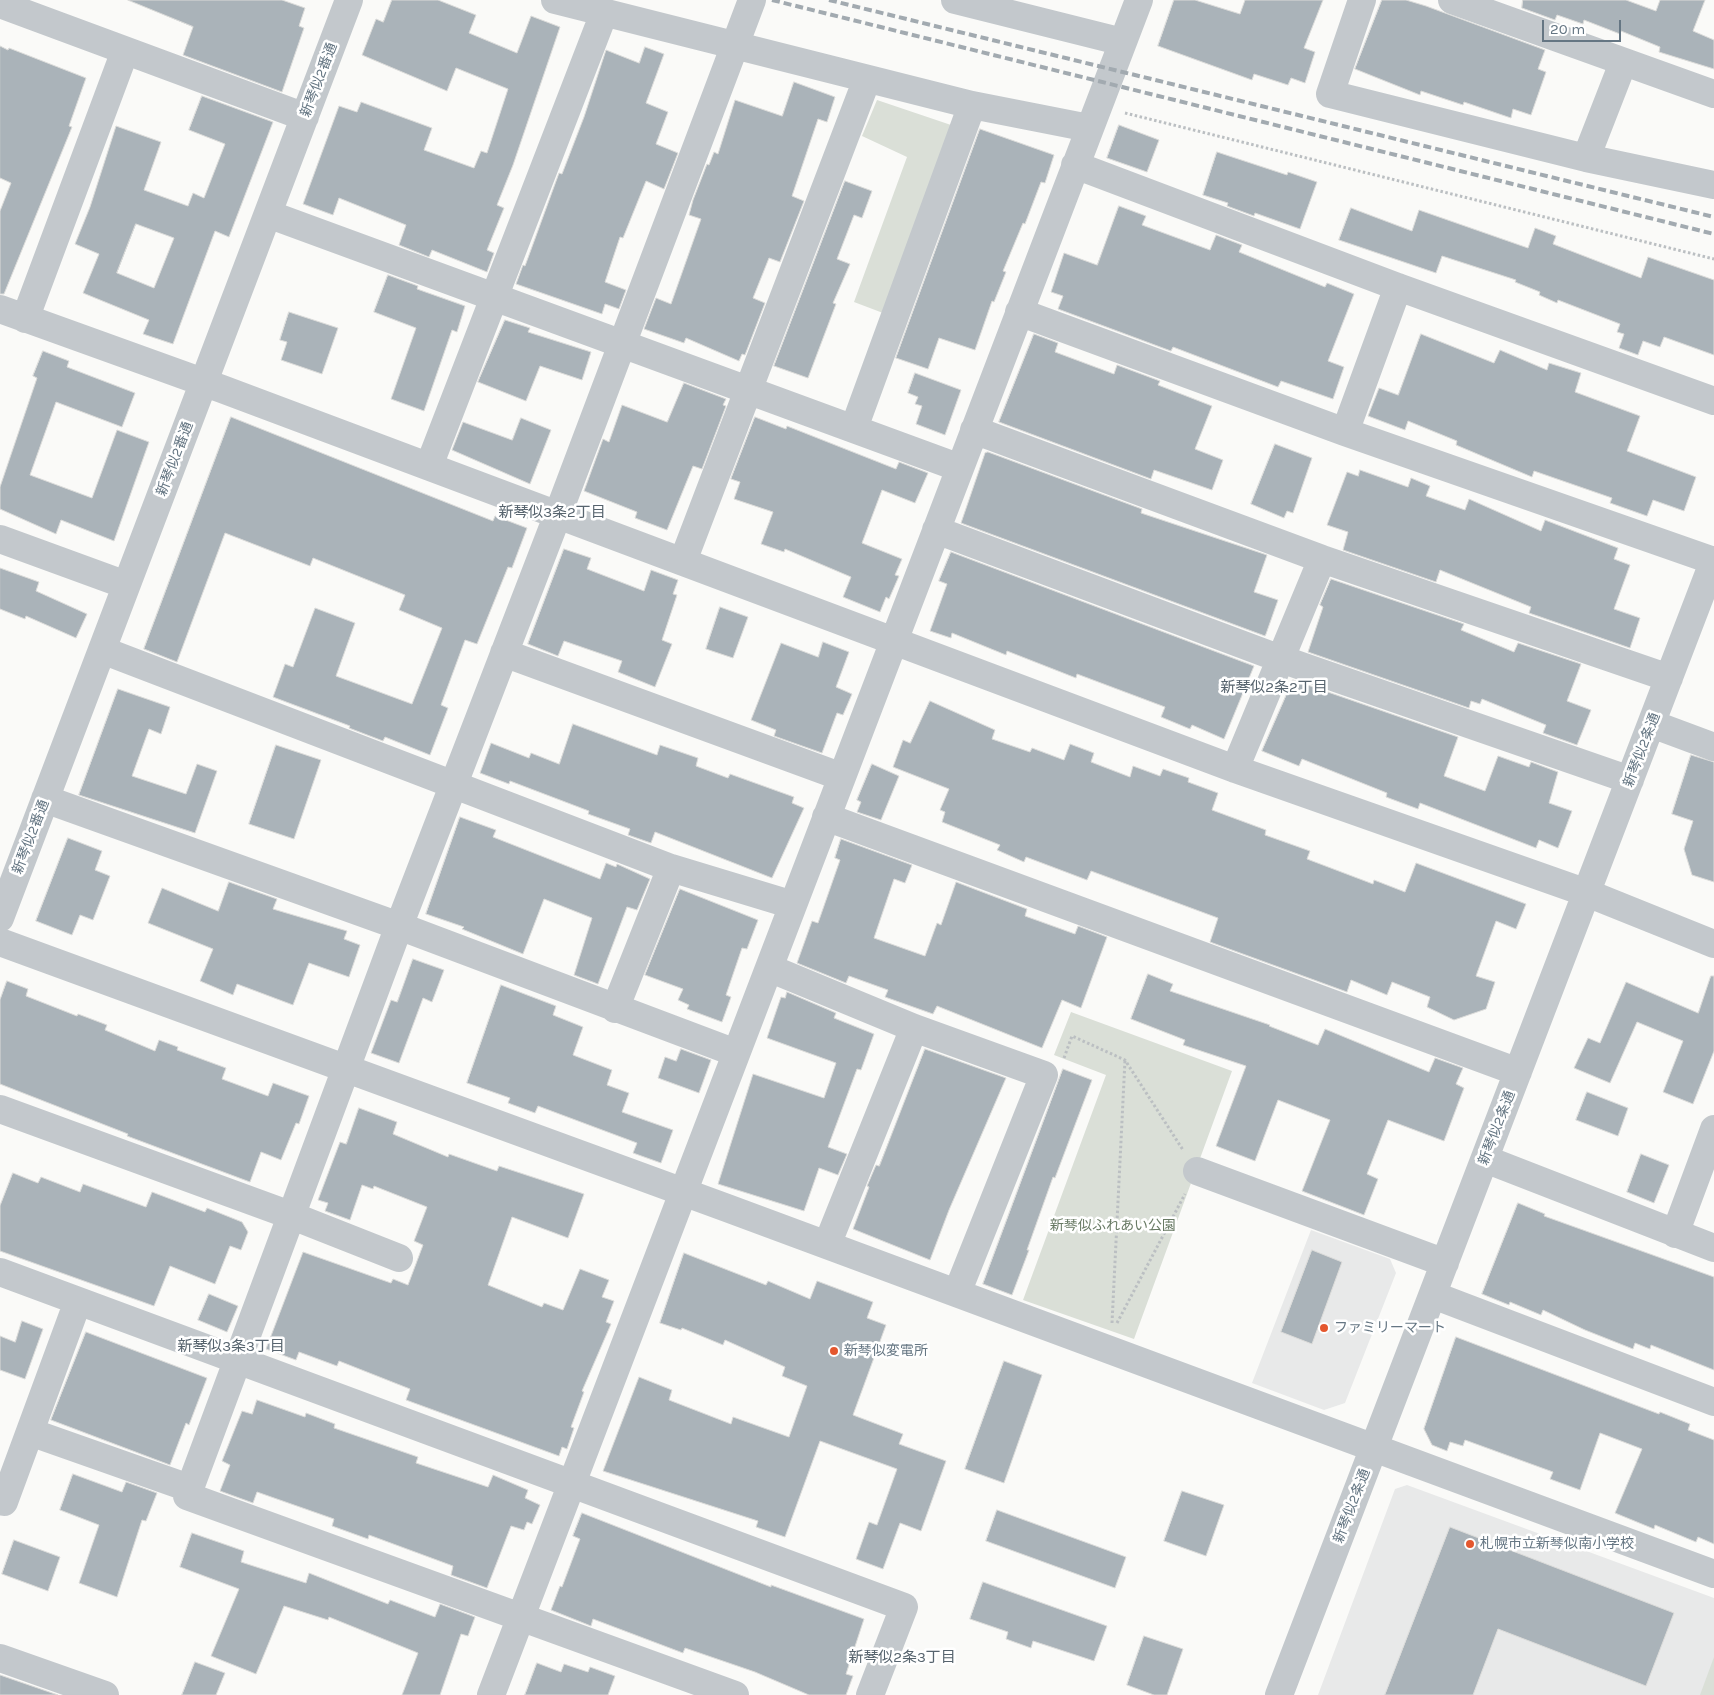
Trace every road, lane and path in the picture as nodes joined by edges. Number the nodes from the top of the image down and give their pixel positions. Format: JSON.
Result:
{"nodes":[{"id":1,"x":349,"y":0,"type":"edge"},
{"id":2,"x":555,"y":0,"type":"edge"},
{"id":3,"x":752,"y":0,"type":"edge"},
{"id":4,"x":955,"y":0,"type":"edge"},
{"id":5,"x":1139,"y":0,"type":"edge"},
{"id":6,"x":1362,"y":0,"type":"edge"},
{"id":7,"x":1452,"y":0,"type":"edge"},
{"id":8,"x":0,"y":4,"type":"edge"},
{"id":9,"x":604,"y":13,"type":"junction"},
{"id":10,"x":1123,"y":42,"type":"junction"},
{"id":11,"x":734,"y":46,"type":"junction"},
{"id":12,"x":125,"y":51,"type":"junction"},
{"id":13,"x":1623,"y":62,"type":"junction"},
{"id":14,"x":867,"y":79,"type":"junction"},
{"id":15,"x":1714,"y":94,"type":"edge"},
{"id":16,"x":972,"y":105,"type":"junction"},
{"id":17,"x":1122,"y":113,"type":"dead end"},
{"id":18,"x":305,"y":117,"type":"junction"},
{"id":19,"x":1089,"y":128,"type":"junction"},
{"id":20,"x":1586,"y":158,"type":"junction"},
{"id":21,"x":1075,"y":165,"type":"junction"},
{"id":22,"x":1714,"y":185,"type":"edge"},
{"id":23,"x":268,"y":214,"type":"junction"},
{"id":24,"x":1714,"y":259,"type":"edge"},
{"id":25,"x":1398,"y":287,"type":"junction"},
{"id":26,"x":493,"y":298,"type":"junction"},
{"id":27,"x":1019,"y":312,"type":"junction"},
{"id":28,"x":12,"y":314,"type":"edge"},
{"id":29,"x":621,"y":345,"type":"junction"},
{"id":30,"x":204,"y":382,"type":"junction"},
{"id":31,"x":748,"y":389,"type":"junction"},
{"id":32,"x":1714,"y":401,"type":"edge"},
{"id":33,"x":854,"y":428,"type":"junction"},
{"id":34,"x":974,"y":430,"type":"junction"},
{"id":35,"x":1345,"y":432,"type":"junction"},
{"id":36,"x":429,"y":466,"type":"junction"},
{"id":37,"x":960,"y":468,"type":"junction"},
{"id":38,"x":558,"y":514,"type":"junction"},
{"id":39,"x":936,"y":530,"type":"junction"},
{"id":40,"x":0,"y":539,"type":"edge"},
{"id":41,"x":1322,"y":559,"type":"junction"},
{"id":42,"x":1714,"y":560,"type":"edge"},
{"id":43,"x":683,"y":561,"type":"junction"},
{"id":44,"x":126,"y":585,"type":"junction"},
{"id":45,"x":894,"y":640,"type":"junction"},
{"id":46,"x":102,"y":650,"type":"junction"},
{"id":47,"x":504,"y":653,"type":"junction"},
{"id":48,"x":1281,"y":659,"type":"junction"},
{"id":49,"x":1669,"y":678,"type":"junction"},
{"id":50,"x":1652,"y":724,"type":"junction"},
{"id":51,"x":1714,"y":747,"type":"edge"},
{"id":52,"x":1235,"y":769,"type":"junction"},
{"id":53,"x":842,"y":777,"type":"junction"},
{"id":54,"x":1630,"y":780,"type":"junction"},
{"id":55,"x":453,"y":783,"type":"junction"},
{"id":56,"x":45,"y":799,"type":"junction"},
{"id":57,"x":826,"y":818,"type":"junction"},
{"id":58,"x":671,"y":868,"type":"junction"},
{"id":59,"x":1587,"y":893,"type":"junction"},
{"id":60,"x":793,"y":906,"type":"junction"},
{"id":61,"x":0,"y":918,"type":"edge"},
{"id":62,"x":399,"y":926,"type":"junction"},
{"id":63,"x":0,"y":942,"type":"edge"},
{"id":64,"x":1714,"y":944,"type":"edge"},
{"id":65,"x":769,"y":968,"type":"junction"},
{"id":66,"x":615,"y":1009,"type":"junction"},
{"id":67,"x":914,"y":1028,"type":"junction"},
{"id":68,"x":736,"y":1053,"type":"junction"},
{"id":69,"x":1125,"y":1060,"type":"junction"},
{"id":70,"x":1062,"y":1063,"type":"dead end"},
{"id":71,"x":347,"y":1068,"type":"junction"},
{"id":72,"x":1518,"y":1072,"type":"junction"},
{"id":73,"x":0,"y":1109,"type":"edge"},
{"id":74,"x":1714,"y":1129,"type":"edge"},
{"id":75,"x":1485,"y":1159,"type":"junction"},
{"id":76,"x":1197,"y":1171,"type":"junction"},
{"id":77,"x":684,"y":1192,"type":"junction"},
{"id":78,"x":290,"y":1215,"type":"junction"},
{"id":79,"x":1675,"y":1234,"type":"junction"},
{"id":80,"x":827,"y":1245,"type":"junction"},
{"id":81,"x":1714,"y":1248,"type":"edge"},
{"id":82,"x":399,"y":1258,"type":"dead end"},
{"id":83,"x":1445,"y":1263,"type":"junction"},
{"id":84,"x":0,"y":1272,"type":"edge"},
{"id":85,"x":957,"y":1293,"type":"junction"},
{"id":86,"x":1433,"y":1295,"type":"junction"},
{"id":87,"x":78,"y":1300,"type":"junction"},
{"id":88,"x":1116,"y":1325,"type":"dead end"},
{"id":89,"x":1112,"y":1333,"type":"dead end"},
{"id":90,"x":236,"y":1360,"type":"junction"},
{"id":91,"x":1714,"y":1402,"type":"edge"},
{"id":92,"x":30,"y":1432,"type":"junction"},
{"id":93,"x":1374,"y":1448,"type":"junction"},
{"id":94,"x":572,"y":1483,"type":"junction"},
{"id":95,"x":189,"y":1488,"type":"junction"},
{"id":96,"x":0,"y":1501,"type":"edge"},
{"id":97,"x":1714,"y":1574,"type":"edge"},
{"id":98,"x":521,"y":1618,"type":"junction"},
{"id":99,"x":0,"y":1658,"type":"edge"},
{"id":100,"x":105,"y":1695,"type":"edge"},
{"id":101,"x":491,"y":1695,"type":"edge"},
{"id":102,"x":736,"y":1695,"type":"edge"},
{"id":103,"x":870,"y":1695,"type":"edge"},
{"id":104,"x":1279,"y":1695,"type":"edge"}],
"edges":[{"from":1,"to":18,"type":"street","name":"新琴似2番通"},
{"from":2,"to":9,"type":"street"},
{"from":3,"to":11,"type":"street"},
{"from":4,"to":10,"type":"street"},
{"from":5,"to":10,"type":"street"},
{"from":6,"to":20,"type":"street"},
{"from":7,"to":13,"type":"street"},
{"from":8,"to":12,"type":"street"},
{"from":9,"to":11,"type":"street"},
{"from":9,"to":26,"type":"street"},
{"from":10,"to":19,"type":"street"},
{"from":11,"to":14,"type":"street"},
{"from":11,"to":29,"type":"street"},
{"from":12,"to":18,"type":"street"},
{"from":12,"to":28,"type":"street"},
{"from":13,"to":15,"type":"street"},
{"from":13,"to":20,"type":"street"},
{"from":14,"to":16,"type":"street"},
{"from":14,"to":31,"type":"street"},
{"from":16,"to":19,"type":"street"},
{"from":16,"to":33,"type":"street"},
{"from":17,"to":24,"type":"path"},
{"from":18,"to":23,"type":"street","name":"新琴似2番通"},
{"from":19,"to":21,"type":"street"},
{"from":20,"to":22,"type":"street"},
{"from":21,"to":25,"type":"street"},
{"from":21,"to":27,"type":"street"},
{"from":23,"to":26,"type":"street"},
{"from":23,"to":30,"type":"street","name":"新琴似2番通"},
{"from":25,"to":32,"type":"street"},
{"from":25,"to":35,"type":"street"},
{"from":26,"to":29,"type":"street"},
{"from":26,"to":36,"type":"street"},
{"from":27,"to":34,"type":"street"},
{"from":27,"to":35,"type":"street"},
{"from":28,"to":30,"type":"street"},
{"from":29,"to":31,"type":"street"},
{"from":29,"to":38,"type":"street"},
{"from":30,"to":36,"type":"street"},
{"from":30,"to":44,"type":"street","name":"新琴似2番通"},
{"from":31,"to":33,"type":"street"},
{"from":31,"to":43,"type":"street"},
{"from":33,"to":37,"type":"street"},
{"from":34,"to":37,"type":"street"},
{"from":34,"to":41,"type":"street"},
{"from":35,"to":42,"type":"street"},
{"from":36,"to":38,"type":"street"},
{"from":37,"to":39,"type":"street"},
{"from":38,"to":43,"type":"street"},
{"from":38,"to":47,"type":"street"},
{"from":39,"to":45,"type":"street"},
{"from":39,"to":48,"type":"street"},
{"from":40,"to":44,"type":"street"},
{"from":41,"to":48,"type":"street"},
{"from":41,"to":49,"type":"street"},
{"from":42,"to":49,"type":"street","name":"新琴似2条通"},
{"from":43,"to":45,"type":"street"},
{"from":44,"to":46,"type":"street","name":"新琴似2番通"},
{"from":45,"to":52,"type":"street"},
{"from":45,"to":53,"type":"street"},
{"from":46,"to":55,"type":"street"},
{"from":46,"to":56,"type":"street","name":"新琴似2番通"},
{"from":47,"to":53,"type":"street"},
{"from":47,"to":55,"type":"street"},
{"from":48,"to":52,"type":"street"},
{"from":48,"to":54,"type":"street"},
{"from":49,"to":50,"type":"street","name":"新琴似2条通"},
{"from":50,"to":51,"type":"street"},
{"from":50,"to":54,"type":"street","name":"新琴似2条通"},
{"from":52,"to":59,"type":"street"},
{"from":53,"to":57,"type":"street"},
{"from":54,"to":59,"type":"street","name":"新琴似2条通"},
{"from":55,"to":58,"type":"street"},
{"from":55,"to":62,"type":"street"},
{"from":56,"to":61,"type":"street","name":"新琴似2番通"},
{"from":56,"to":62,"type":"street"},
{"from":57,"to":60,"type":"street"},
{"from":57,"to":72,"type":"street"},
{"from":58,"to":60,"type":"street"},
{"from":58,"to":66,"type":"street"},
{"from":59,"to":64,"type":"street"},
{"from":59,"to":72,"type":"street","name":"新琴似2条通"},
{"from":60,"to":65,"type":"street"},
{"from":62,"to":66,"type":"street"},
{"from":62,"to":71,"type":"street"},
{"from":63,"to":71,"type":"street"},
{"from":65,"to":67,"type":"street"},
{"from":65,"to":68,"type":"street"},
{"from":66,"to":68,"type":"street"},
{"from":67,"to":80,"type":"street"},
{"from":67,"to":85,"type":"street"},
{"from":68,"to":77,"type":"street"},
{"from":69,"to":70,"type":"path"},
{"from":69,"to":76,"type":"path"},
{"from":69,"to":89,"type":"path"},
{"from":71,"to":77,"type":"street"},
{"from":71,"to":78,"type":"street"},
{"from":72,"to":75,"type":"street","name":"新琴似2条通"},
{"from":73,"to":78,"type":"street"},
{"from":74,"to":79,"type":"street"},
{"from":75,"to":79,"type":"street"},
{"from":75,"to":83,"type":"street","name":"新琴似2条通"},
{"from":76,"to":83,"type":"street"},
{"from":76,"to":88,"type":"path"},
{"from":77,"to":80,"type":"street"},
{"from":77,"to":94,"type":"street"},
{"from":78,"to":82,"type":"street"},
{"from":78,"to":90,"type":"street"},
{"from":79,"to":81,"type":"street"},
{"from":80,"to":85,"type":"street"},
{"from":83,"to":86,"type":"street","name":"新琴似2条通"},
{"from":84,"to":87,"type":"street"},
{"from":85,"to":93,"type":"street"},
{"from":86,"to":91,"type":"street"},
{"from":86,"to":93,"type":"street","name":"新琴似2条通"},
{"from":87,"to":90,"type":"street"},
{"from":87,"to":92,"type":"street"},
{"from":90,"to":94,"type":"street"},
{"from":90,"to":95,"type":"street"},
{"from":92,"to":95,"type":"street"},
{"from":92,"to":96,"type":"street"},
{"from":93,"to":97,"type":"street"},
{"from":93,"to":104,"type":"street","name":"新琴似2条通"},
{"from":94,"to":98,"type":"street"},
{"from":94,"to":103,"type":"street"},
{"from":95,"to":98,"type":"street"},
{"from":98,"to":101,"type":"street"},
{"from":98,"to":102,"type":"street"},
{"from":99,"to":100,"type":"street"}]}
